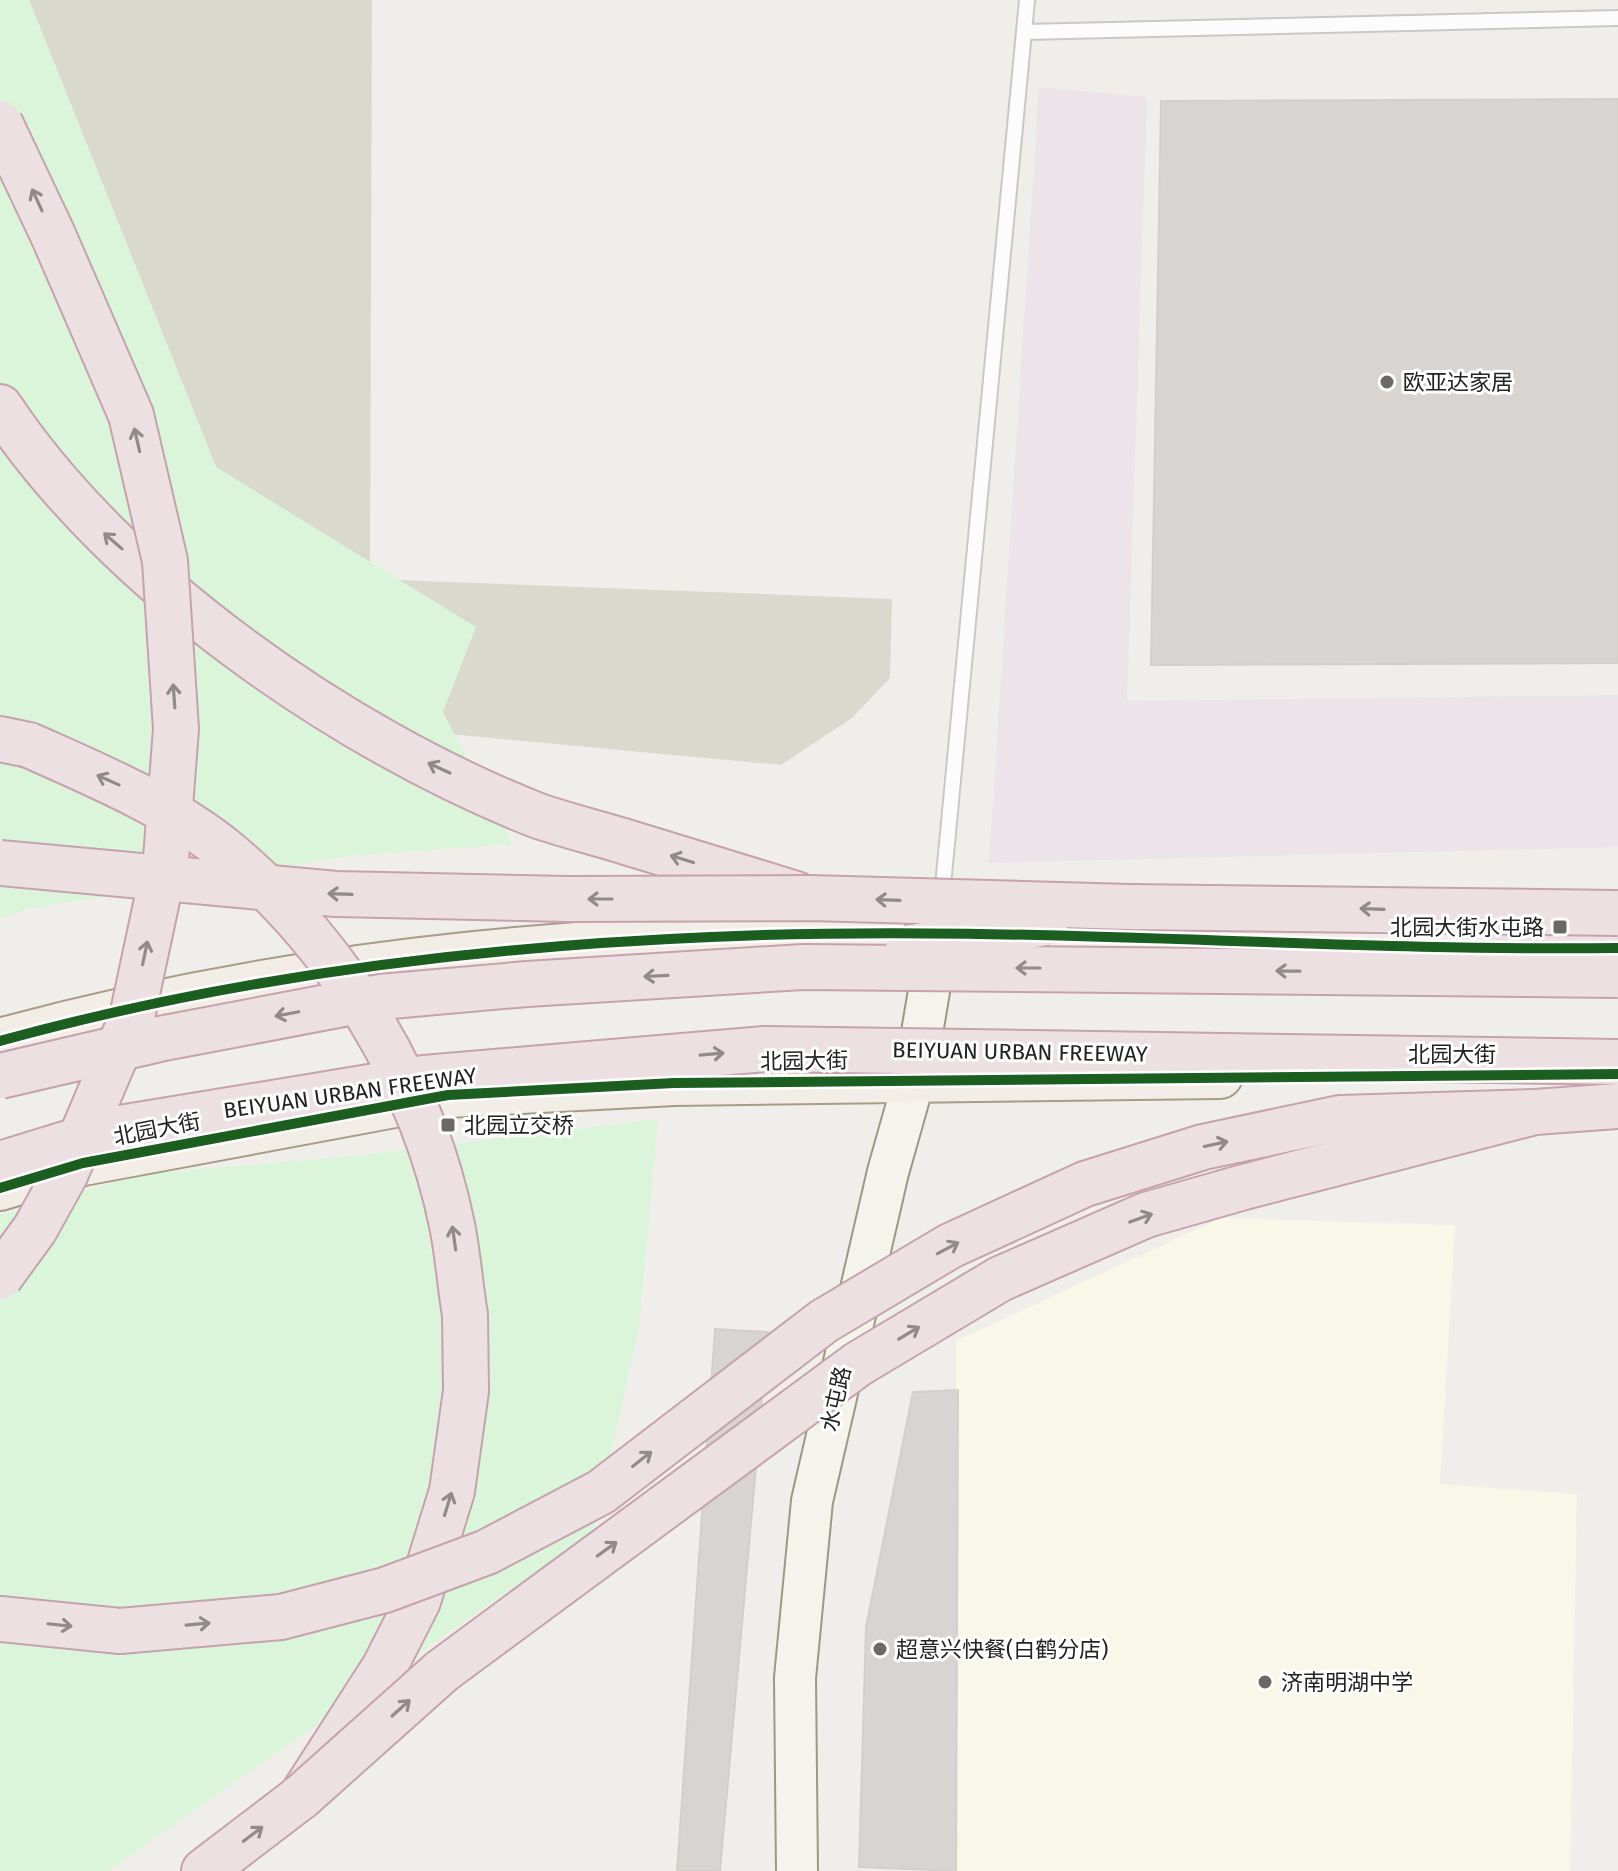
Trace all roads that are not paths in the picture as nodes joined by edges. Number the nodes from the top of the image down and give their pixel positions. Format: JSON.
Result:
{"nodes":[{"id":1,"x":1027,"y":0,"type":"edge"},
{"id":2,"x":1618,"y":18,"type":"edge"},
{"id":3,"x":1024,"y":32,"type":"junction"},
{"id":4,"x":0,"y":123,"type":"edge"},
{"id":5,"x":0,"y":407,"type":"edge"},
{"id":6,"x":0,"y":739,"type":"edge"},
{"id":7,"x":0,"y":863,"type":"edge"},
{"id":8,"x":810,"y":898,"type":"junction"},
{"id":9,"x":1130,"y":907,"type":"junction"},
{"id":10,"x":1418,"y":910,"type":"junction"},
{"id":11,"x":1618,"y":913,"type":"edge"},
{"id":12,"x":938,"y":934,"type":"junction"},
{"id":13,"x":1618,"y":946,"type":"edge"},
{"id":14,"x":803,"y":967,"type":"junction"},
{"id":15,"x":1618,"y":975,"type":"edge"},
{"id":16,"x":0,"y":1041,"type":"edge"},
{"id":17,"x":1618,"y":1062,"type":"edge"},
{"id":18,"x":1618,"y":1074,"type":"edge"},
{"id":19,"x":0,"y":1076,"type":"edge"},
{"id":20,"x":914,"y":1080,"type":"junction"},
{"id":21,"x":1618,"y":1106,"type":"edge"},
{"id":22,"x":1535,"y":1112,"type":"junction"},
{"id":23,"x":0,"y":1164,"type":"edge"},
{"id":24,"x":0,"y":1188,"type":"edge"},
{"id":25,"x":0,"y":1277,"type":"edge"},
{"id":26,"x":0,"y":1619,"type":"edge"},
{"id":27,"x":301,"y":1797,"type":"junction"},
{"id":28,"x":204,"y":1871,"type":"edge"},
{"id":29,"x":797,"y":1871,"type":"edge"}],
"edges":[{"from":1,"to":3,"type":"lane"},
{"from":2,"to":3,"type":"lane"},
{"from":3,"to":12,"type":"lane"},
{"from":25,"to":4,"type":"highway","one_way":true,"bridge":true},
{"from":8,"to":5,"type":"highway","one_way":true,"bridge":true},
{"from":27,"to":6,"type":"highway","one_way":true,"bridge":true},
{"from":8,"to":7,"type":"highway","one_way":true,"bridge":true},
{"from":9,"to":8,"type":"highway","one_way":true,"bridge":true},
{"from":10,"to":9,"type":"highway","one_way":true,"bridge":true},
{"from":9,"to":14,"type":"highway","bridge":true},
{"from":10,"to":11,"type":"highway","bridge":true},
{"from":10,"to":13,"type":"highway","bridge":true},
{"from":12,"to":13,"type":"main road"},
{"from":12,"to":16,"type":"main road"},
{"from":12,"to":20,"type":"street","name":"水屯路"},
{"from":15,"to":14,"type":"highway","one_way":true,"bridge":true},
{"from":14,"to":19,"type":"highway","one_way":true,"bridge":true},
{"from":23,"to":17,"type":"highway","name":"BEIYUAN URBAN FREEWAY","one_way":true,"bridge":true},
{"from":18,"to":20,"type":"main road","name":"北园大街"},
{"from":20,"to":24,"type":"main road","name":"北园大街"},
{"from":20,"to":29,"type":"street","name":"水屯路"},
{"from":21,"to":22,"type":"highway","bridge":true},
{"from":26,"to":22,"type":"highway","one_way":true,"bridge":true},
{"from":27,"to":22,"type":"highway","one_way":true,"bridge":true},
{"from":28,"to":27,"type":"highway","one_way":true}]}
